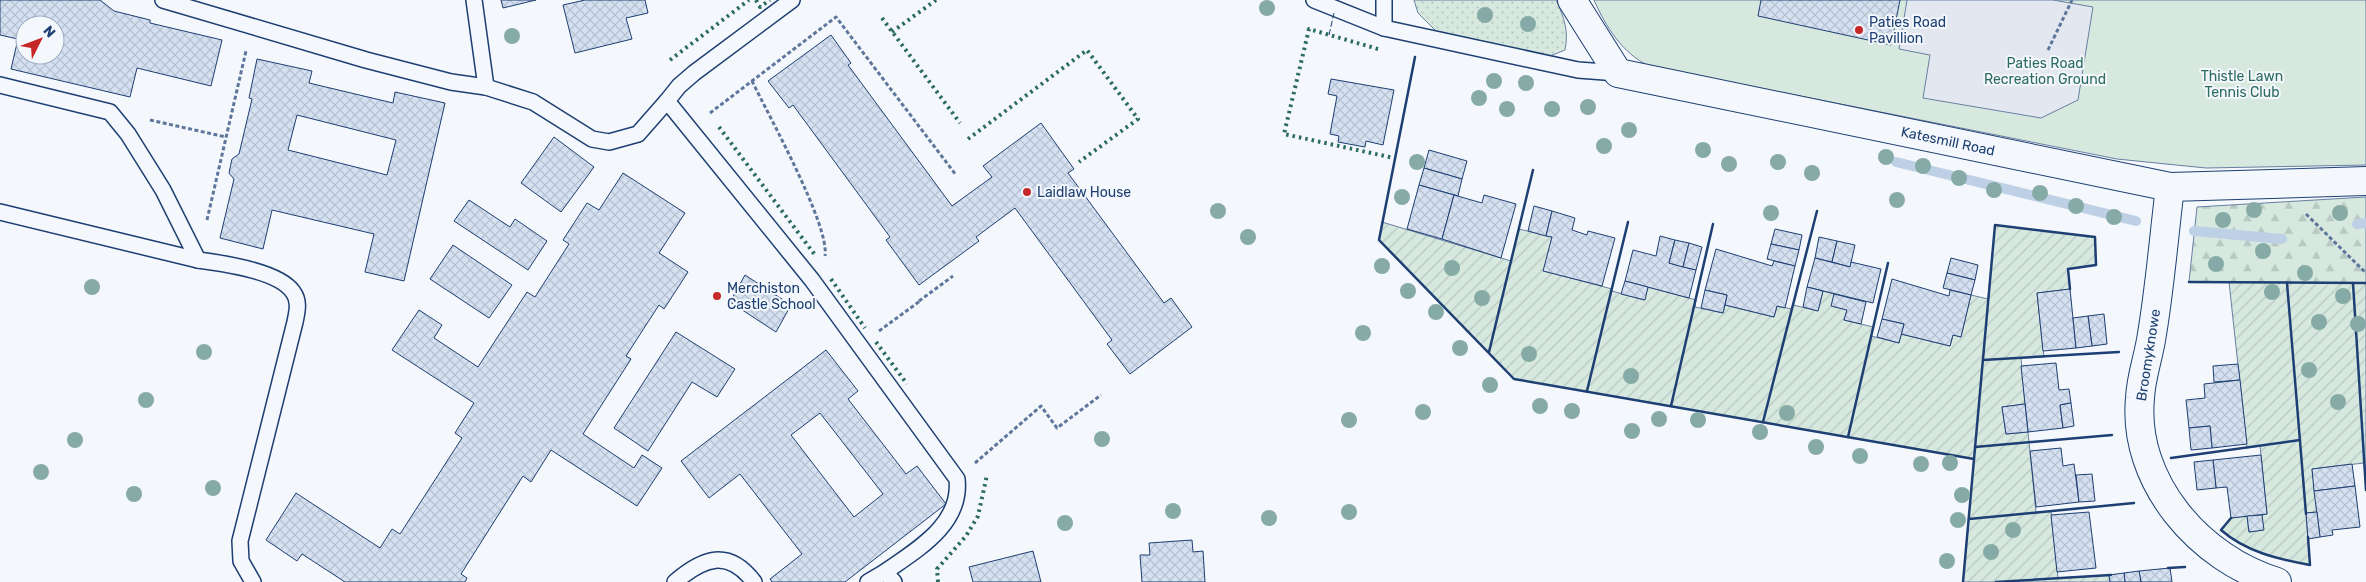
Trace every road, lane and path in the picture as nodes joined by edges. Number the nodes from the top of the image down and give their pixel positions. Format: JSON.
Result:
{"nodes":[{"id":1,"x":163,"y":0,"type":"edge"},
{"id":2,"x":474,"y":0,"type":"edge"},
{"id":3,"x":792,"y":0,"type":"edge"},
{"id":4,"x":1314,"y":0,"type":"edge"},
{"id":5,"x":1384,"y":0,"type":"edge"},
{"id":6,"x":1572,"y":0,"type":"edge"},
{"id":7,"x":2072,"y":0,"type":"edge"},
{"id":8,"x":1384,"y":28,"type":"junction"},
{"id":9,"x":2048,"y":50,"type":"dead end"},
{"id":10,"x":245,"y":58,"type":"dead end"},
{"id":11,"x":1618,"y":73,"type":"junction"},
{"id":12,"x":752,"y":81,"type":"junction"},
{"id":13,"x":0,"y":85,"type":"edge"},
{"id":14,"x":486,"y":87,"type":"junction"},
{"id":15,"x":667,"y":101,"type":"junction"},
{"id":16,"x":110,"y":112,"type":"junction"},
{"id":17,"x":689,"y":129,"type":"junction"},
{"id":18,"x":226,"y":137,"type":"junction"},
{"id":19,"x":956,"y":175,"type":"dead end"},
{"id":20,"x":2366,"y":180,"type":"edge"},
{"id":21,"x":2276,"y":185,"type":"junction"},
{"id":22,"x":2170,"y":187,"type":"junction"},
{"id":23,"x":0,"y":212,"type":"edge"},
{"id":24,"x":198,"y":260,"type":"junction"},
{"id":25,"x":2366,"y":273,"type":"edge"},
{"id":26,"x":953,"y":276,"type":"dead end"},
{"id":27,"x":812,"y":280,"type":"junction"},
{"id":28,"x":885,"y":327,"type":"dead end"},
{"id":29,"x":1101,"y":394,"type":"dead end"},
{"id":30,"x":957,"y":478,"type":"junction"},
{"id":31,"x":890,"y":577,"type":"edge"},
{"id":32,"x":253,"y":582,"type":"edge"},
{"id":33,"x":675,"y":582,"type":"edge"},
{"id":34,"x":754,"y":582,"type":"edge"},
{"id":35,"x":868,"y":582,"type":"edge"},
{"id":36,"x":2275,"y":582,"type":"edge"}],
"edges":[{"from":1,"to":14,"type":"lane"},
{"from":2,"to":14,"type":"lane"},
{"from":3,"to":15,"type":"lane"},
{"from":4,"to":8,"type":"lane"},
{"from":5,"to":8,"type":"lane"},
{"from":6,"to":11,"type":"street"},
{"from":7,"to":9,"type":"path"},
{"from":8,"to":11,"type":"lane"},
{"from":10,"to":18,"type":"path"},
{"from":11,"to":22,"type":"street","name":"Katesmill Road"},
{"from":12,"to":17,"type":"path"},
{"from":12,"to":19,"type":"path"},
{"from":12,"to":27,"type":"path"},
{"from":13,"to":16,"type":"lane"},
{"from":14,"to":15,"type":"lane"},
{"from":15,"to":17,"type":"lane"},
{"from":16,"to":18,"type":"path"},
{"from":16,"to":24,"type":"lane"},
{"from":17,"to":27,"type":"lane"},
{"from":18,"to":24,"type":"path"},
{"from":20,"to":21,"type":"street","name":"Katesmill Road"},
{"from":21,"to":22,"type":"street","name":"Katesmill Road"},
{"from":21,"to":25,"type":"path"},
{"from":22,"to":36,"type":"street","name":"Broomyknowe"},
{"from":23,"to":24,"type":"lane"},
{"from":24,"to":32,"type":"lane"},
{"from":26,"to":28,"type":"path"},
{"from":27,"to":30,"type":"lane"},
{"from":29,"to":30,"type":"path"},
{"from":30,"to":31,"type":"lane"},
{"from":31,"to":35,"type":"lane"},
{"from":33,"to":34,"type":"lane"}]}
